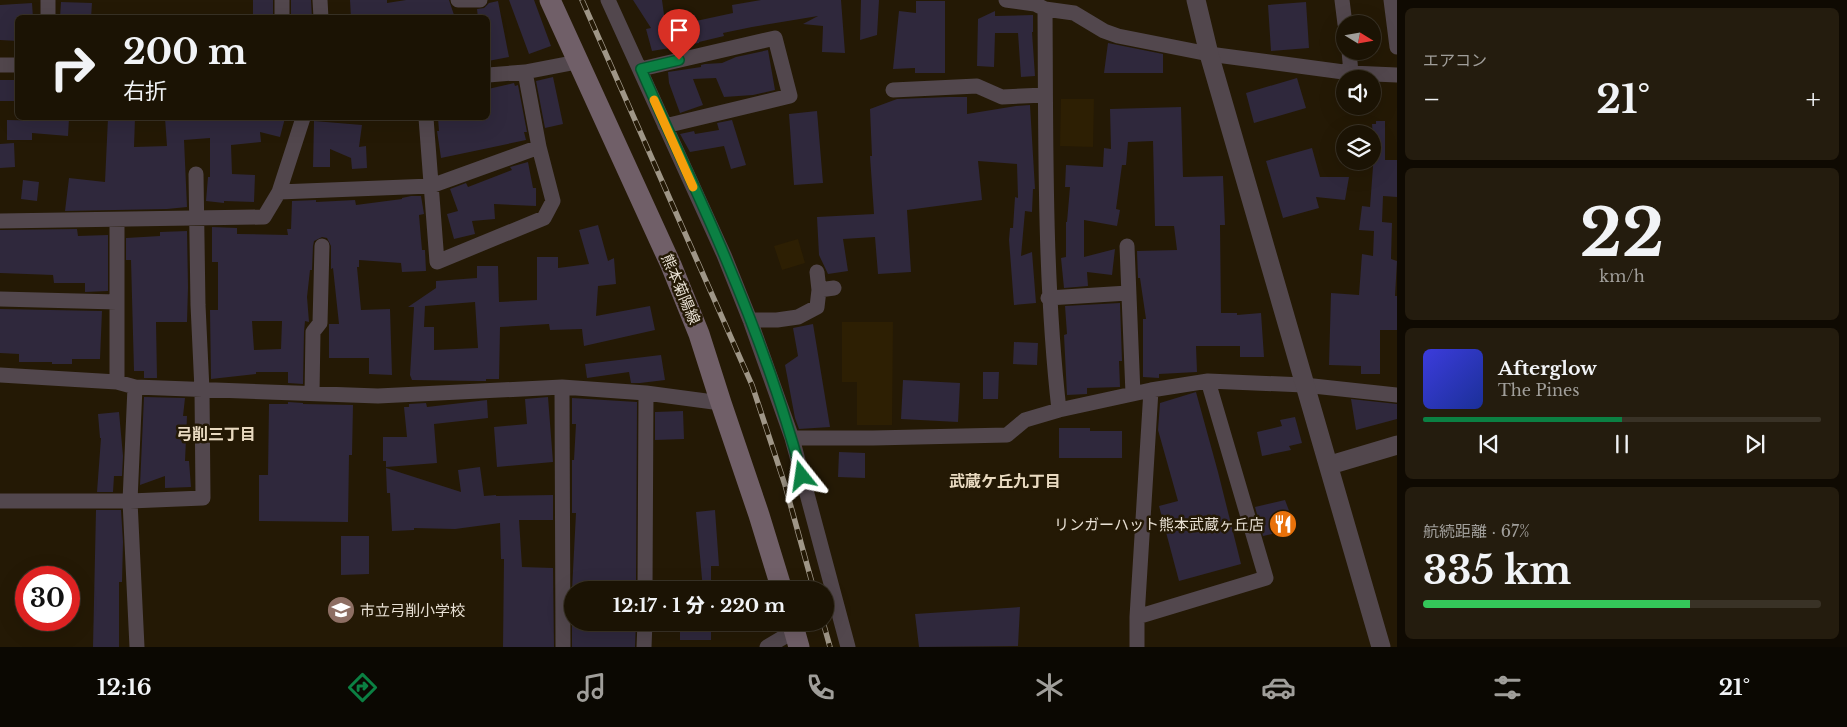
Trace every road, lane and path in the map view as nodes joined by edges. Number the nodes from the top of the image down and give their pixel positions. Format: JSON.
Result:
{"nodes":[{"id":1,"x":48,"y":0,"type":"edge"},
{"id":2,"x":282,"y":0,"type":"edge"},
{"id":3,"x":320,"y":0,"type":"edge"},
{"id":4,"x":458,"y":0,"type":"edge"},
{"id":5,"x":480,"y":0,"type":"edge"},
{"id":6,"x":550,"y":0,"type":"edge"},
{"id":7,"x":608,"y":0,"type":"edge"},
{"id":8,"x":1006,"y":0,"type":"edge"},
{"id":9,"x":1196,"y":0,"type":"edge"},
{"id":10,"x":1342,"y":0,"type":"edge"},
{"id":11,"x":1391,"y":0,"type":"edge"},
{"id":12,"x":1038,"y":4,"type":"edge"},
{"id":13,"x":48,"y":15,"type":"edge"},
{"id":14,"x":282,"y":15,"type":"edge"},
{"id":15,"x":321,"y":15,"type":"edge"},
{"id":16,"x":1344,"y":15,"type":"edge"},
{"id":17,"x":1397,"y":46,"type":"edge"},
{"id":18,"x":1209,"y":54,"type":"junction"},
{"id":19,"x":578,"y":62,"type":"junction"},
{"id":20,"x":0,"y":64,"type":"edge"},
{"id":21,"x":15,"y":65,"type":"edge"},
{"id":22,"x":641,"y":69,"type":"junction"},
{"id":23,"x":1336,"y":71,"type":"edge"},
{"id":24,"x":525,"y":72,"type":"junction"},
{"id":25,"x":1381,"y":74,"type":"edge"},
{"id":26,"x":1397,"y":74,"type":"edge"},
{"id":27,"x":490,"y":75,"type":"edge"},
{"id":28,"x":892,"y":90,"type":"dead end"},
{"id":29,"x":1045,"y":95,"type":"junction"},
{"id":30,"x":303,"y":120,"type":"edge"},
{"id":31,"x":426,"y":120,"type":"edge"},
{"id":32,"x":665,"y":126,"type":"junction"},
{"id":33,"x":539,"y":147,"type":"junction"},
{"id":34,"x":196,"y":174,"type":"dead end"},
{"id":35,"x":431,"y":186,"type":"junction"},
{"id":36,"x":279,"y":192,"type":"junction"},
{"id":37,"x":196,"y":219,"type":"junction"},
{"id":38,"x":117,"y":220,"type":"junction"},
{"id":39,"x":0,"y":221,"type":"edge"},
{"id":40,"x":322,"y":246,"type":"dead end"},
{"id":41,"x":1127,"y":246,"type":"dead end"},
{"id":42,"x":817,"y":272,"type":"dead end"},
{"id":43,"x":1128,"y":293,"type":"junction"},
{"id":44,"x":1048,"y":298,"type":"junction"},
{"id":45,"x":0,"y":299,"type":"edge"},
{"id":46,"x":117,"y":302,"type":"junction"},
{"id":47,"x":750,"y":320,"type":"junction"},
{"id":48,"x":0,"y":374,"type":"edge"},
{"id":49,"x":1208,"y":381,"type":"junction"},
{"id":50,"x":117,"y":382,"type":"junction"},
{"id":51,"x":1304,"y":385,"type":"junction"},
{"id":52,"x":135,"y":386,"type":"junction"},
{"id":53,"x":562,"y":387,"type":"junction"},
{"id":54,"x":202,"y":390,"type":"junction"},
{"id":55,"x":1151,"y":390,"type":"junction"},
{"id":56,"x":646,"y":393,"type":"junction"},
{"id":57,"x":312,"y":394,"type":"junction"},
{"id":58,"x":1134,"y":394,"type":"junction"},
{"id":59,"x":1397,"y":395,"type":"edge"},
{"id":60,"x":721,"y":403,"type":"junction"},
{"id":61,"x":1059,"y":410,"type":"junction"},
{"id":62,"x":792,"y":438,"type":"junction"},
{"id":63,"x":1397,"y":445,"type":"edge"},
{"id":64,"x":1330,"y":465,"type":"junction"},
{"id":65,"x":0,"y":501,"type":"edge"},
{"id":66,"x":130,"y":501,"type":"junction"},
{"id":67,"x":645,"y":581,"type":"edge"},
{"id":68,"x":779,"y":581,"type":"edge"},
{"id":69,"x":1137,"y":618,"type":"junction"},
{"id":70,"x":645,"y":631,"type":"edge"},
{"id":71,"x":795,"y":634,"type":"edge"},
{"id":72,"x":137,"y":647,"type":"edge"},
{"id":73,"x":563,"y":647,"type":"edge"},
{"id":74,"x":644,"y":647,"type":"edge"},
{"id":75,"x":767,"y":647,"type":"edge"},
{"id":76,"x":848,"y":647,"type":"edge"},
{"id":77,"x":1137,"y":647,"type":"edge"},
{"id":78,"x":1381,"y":647,"type":"edge"}],
"edges":[{"from":1,"to":13,"type":"street"},
{"from":2,"to":14,"type":"street"},
{"from":3,"to":15,"type":"street"},
{"from":4,"to":5,"type":"street"},
{"from":6,"to":19,"type":"main road","name":"熊本菊陽線"},
{"from":7,"to":22,"type":"street"},
{"from":8,"to":12,"type":"street"},
{"from":9,"to":18,"type":"street"},
{"from":10,"to":16,"type":"street"},
{"from":11,"to":17,"type":"street"},
{"from":12,"to":18,"type":"street"},
{"from":12,"to":29,"type":"street"},
{"from":18,"to":23,"type":"street"},
{"from":18,"to":51,"type":"street"},
{"from":19,"to":24,"type":"street"},
{"from":19,"to":60,"type":"main road","name":"熊本菊陽線"},
{"from":20,"to":21,"type":"street"},
{"from":22,"to":32,"type":"street"},
{"from":22,"to":32,"type":"street"},
{"from":24,"to":27,"type":"street"},
{"from":24,"to":33,"type":"street"},
{"from":25,"to":26,"type":"street"},
{"from":28,"to":29,"type":"street"},
{"from":29,"to":44,"type":"street"},
{"from":30,"to":36,"type":"street"},
{"from":31,"to":35,"type":"street"},
{"from":32,"to":47,"type":"street"},
{"from":33,"to":35,"type":"street"},
{"from":33,"to":35,"type":"street"},
{"from":34,"to":37,"type":"street"},
{"from":35,"to":36,"type":"street"},
{"from":36,"to":37,"type":"street"},
{"from":37,"to":38,"type":"street"},
{"from":37,"to":54,"type":"street"},
{"from":38,"to":39,"type":"street"},
{"from":38,"to":46,"type":"street"},
{"from":40,"to":57,"type":"street"},
{"from":41,"to":43,"type":"street"},
{"from":42,"to":47,"type":"street"},
{"from":43,"to":44,"type":"street"},
{"from":43,"to":58,"type":"street"},
{"from":44,"to":61,"type":"street"},
{"from":45,"to":46,"type":"street"},
{"from":46,"to":50,"type":"street"},
{"from":47,"to":62,"type":"street"},
{"from":48,"to":50,"type":"street"},
{"from":49,"to":51,"type":"street"},
{"from":49,"to":55,"type":"street"},
{"from":49,"to":69,"type":"street"},
{"from":50,"to":52,"type":"street"},
{"from":51,"to":59,"type":"street"},
{"from":51,"to":64,"type":"street"},
{"from":52,"to":54,"type":"street"},
{"from":52,"to":66,"type":"street"},
{"from":53,"to":56,"type":"street"},
{"from":53,"to":57,"type":"street"},
{"from":53,"to":73,"type":"street"},
{"from":54,"to":57,"type":"street"},
{"from":54,"to":66,"type":"street"},
{"from":55,"to":58,"type":"street"},
{"from":55,"to":69,"type":"street"},
{"from":56,"to":60,"type":"street"},
{"from":56,"to":67,"type":"street"},
{"from":58,"to":61,"type":"street"},
{"from":60,"to":68,"type":"main road","name":"熊本菊陽線"},
{"from":61,"to":62,"type":"street"},
{"from":62,"to":76,"type":"street"},
{"from":63,"to":64,"type":"street"},
{"from":64,"to":78,"type":"street"},
{"from":65,"to":66,"type":"street"},
{"from":66,"to":72,"type":"street"},
{"from":69,"to":77,"type":"street"},
{"from":70,"to":74,"type":"street"},
{"from":71,"to":75,"type":"street"}]}
